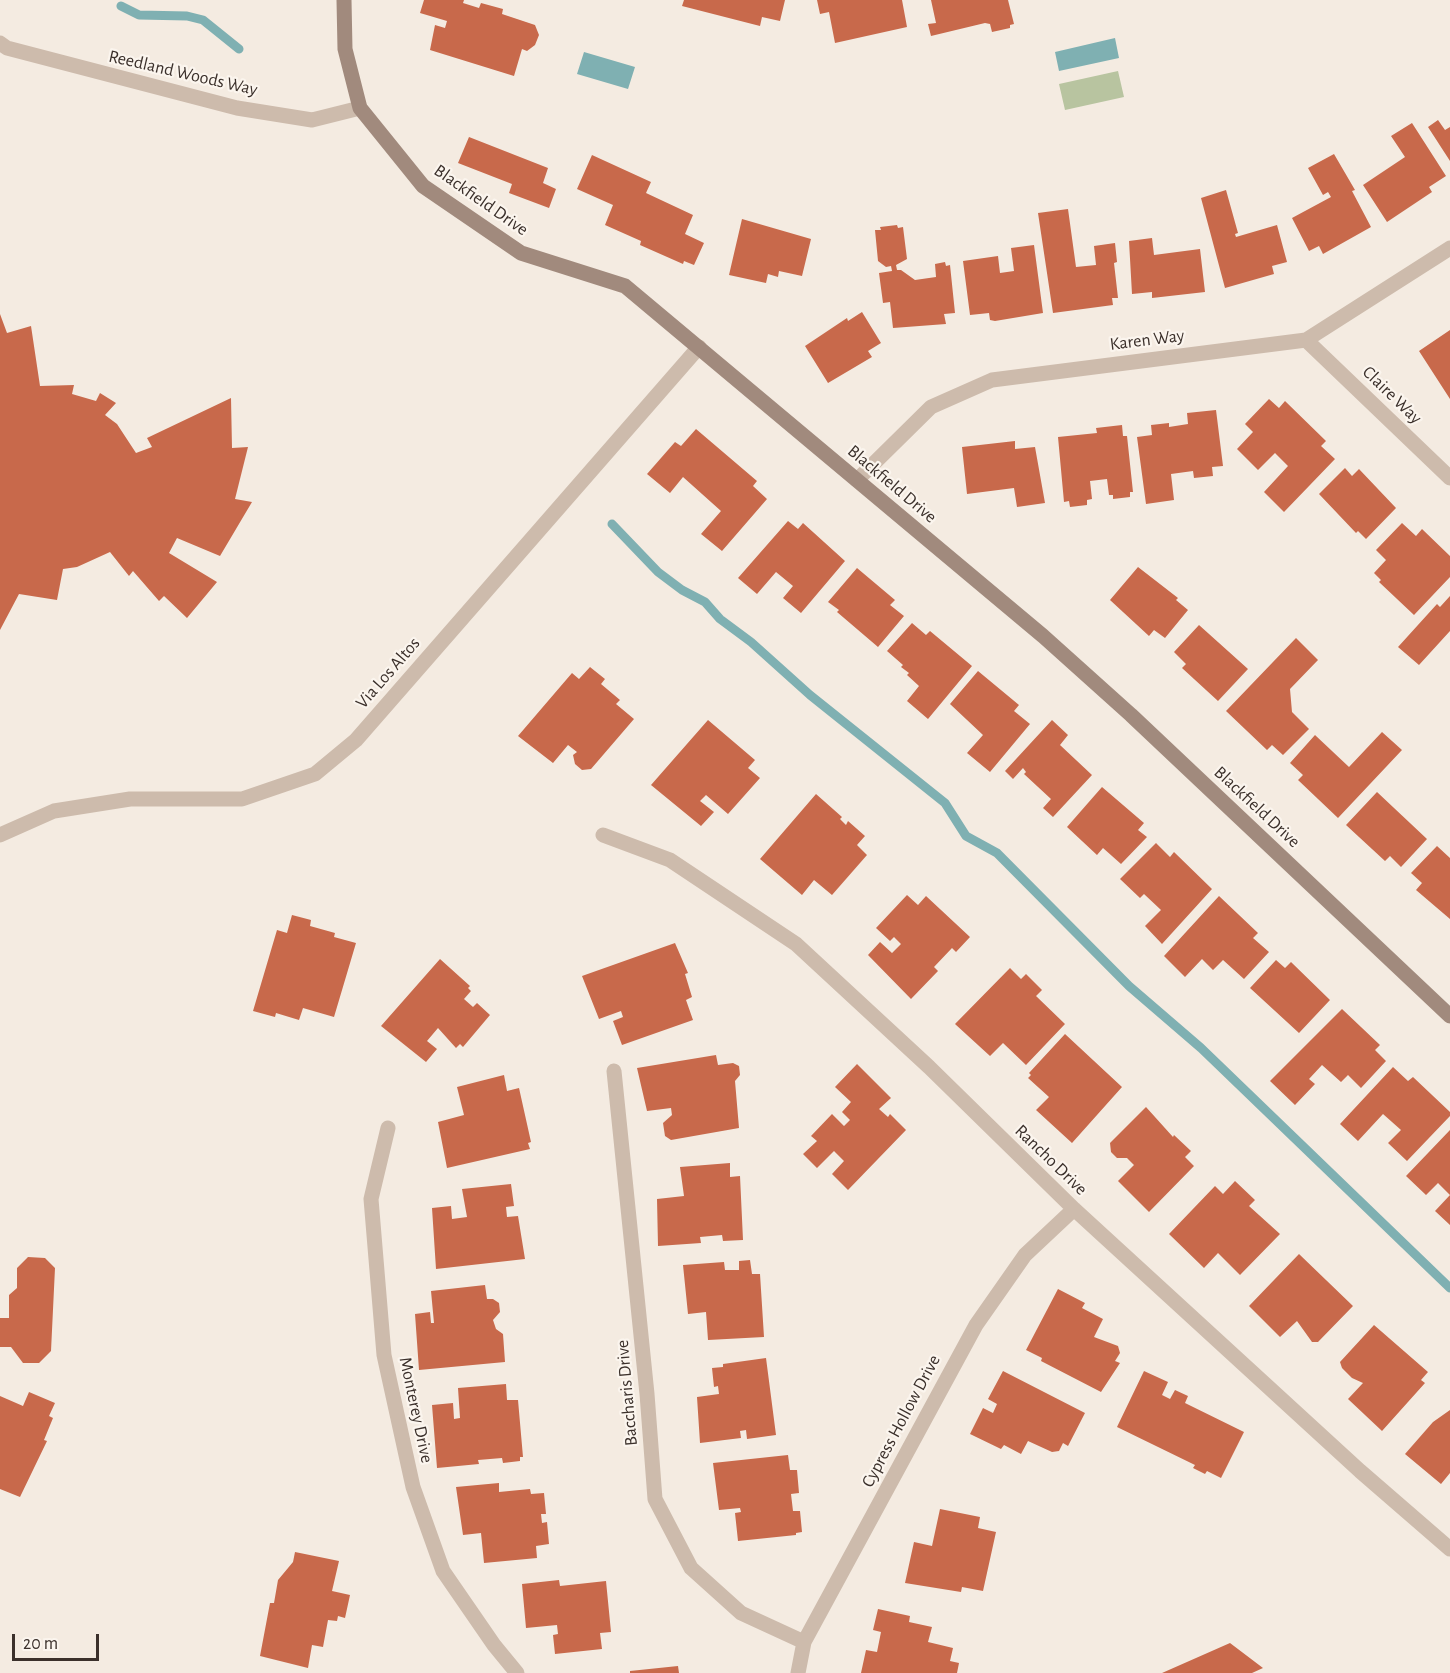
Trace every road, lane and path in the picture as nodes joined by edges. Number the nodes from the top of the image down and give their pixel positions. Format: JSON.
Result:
{"nodes":[{"id":1,"x":344,"y":0,"type":"edge"},
{"id":2,"x":0,"y":43,"type":"edge"},
{"id":3,"x":360,"y":108,"type":"junction"},
{"id":4,"x":1450,"y":248,"type":"edge"},
{"id":5,"x":1306,"y":340,"type":"junction"},
{"id":6,"x":699,"y":347,"type":"junction"},
{"id":7,"x":1450,"y":478,"type":"edge"},
{"id":8,"x":857,"y":480,"type":"junction"},
{"id":9,"x":0,"y":835,"type":"edge"},
{"id":10,"x":603,"y":835,"type":"dead end"},
{"id":11,"x":1450,"y":1016,"type":"edge"},
{"id":12,"x":614,"y":1071,"type":"dead end"},
{"id":13,"x":388,"y":1128,"type":"dead end"},
{"id":14,"x":1074,"y":1209,"type":"junction"},
{"id":15,"x":1450,"y":1549,"type":"edge"},
{"id":16,"x":804,"y":1642,"type":"junction"},
{"id":17,"x":517,"y":1673,"type":"edge"},
{"id":18,"x":798,"y":1673,"type":"edge"}],
"edges":[{"from":1,"to":3,"type":"street","name":"Blackfield Drive"},
{"from":2,"to":3,"type":"street","name":"Reedland Woods Way"},
{"from":3,"to":6,"type":"street","name":"Blackfield Drive"},
{"from":4,"to":5,"type":"street","name":"Karen Way"},
{"from":5,"to":7,"type":"street","name":"Claire Way"},
{"from":5,"to":8,"type":"street","name":"Karen Way"},
{"from":6,"to":8,"type":"street","name":"Blackfield Drive"},
{"from":6,"to":9,"type":"street","name":"Via Los Altos"},
{"from":8,"to":11,"type":"street","name":"Blackfield Drive"},
{"from":10,"to":14,"type":"street","name":"Rancho Drive"},
{"from":12,"to":16,"type":"street","name":"Baccharis Drive"},
{"from":13,"to":17,"type":"street","name":"Monterey Drive"},
{"from":14,"to":15,"type":"street","name":"Rancho Drive"},
{"from":14,"to":16,"type":"street","name":"Cypress Hollow Drive"},
{"from":16,"to":18,"type":"street","name":"Cypress Hollow Drive"}]}
